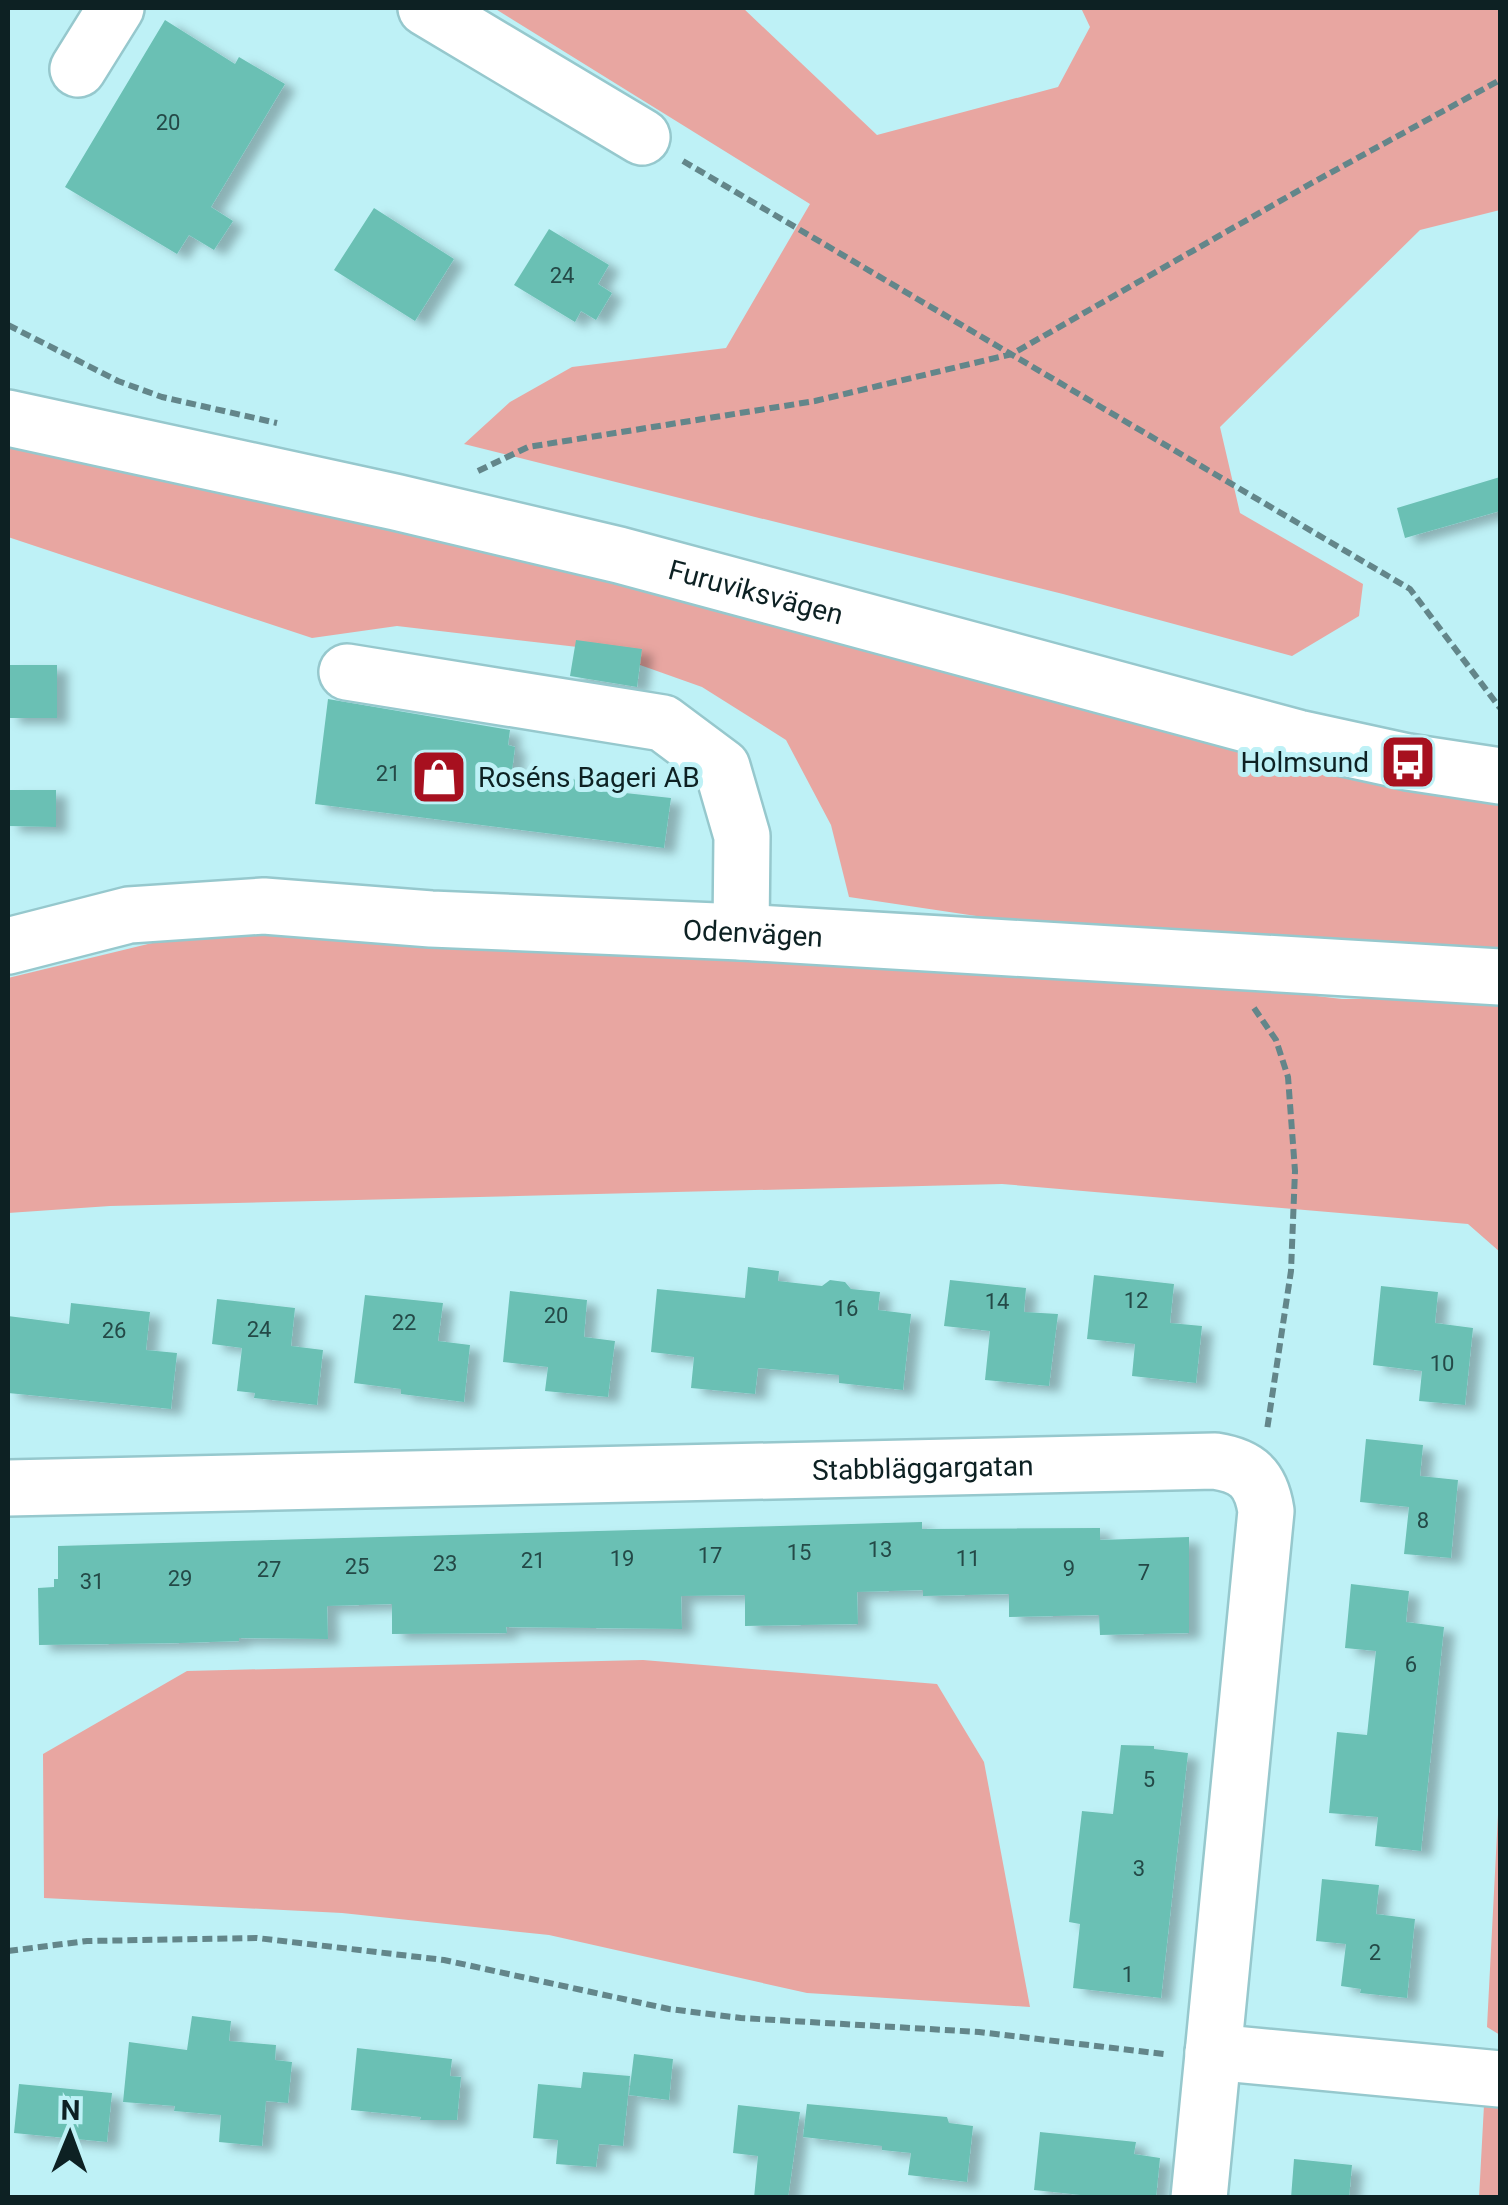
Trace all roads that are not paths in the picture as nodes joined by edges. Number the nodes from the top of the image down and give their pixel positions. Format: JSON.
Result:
{"nodes":[{"id":1,"x":116,"y":8,"type":"edge"},
{"id":2,"x":426,"y":8,"type":"edge"},
{"id":3,"x":78,"y":69,"type":"dead end"},
{"id":4,"x":642,"y":136,"type":"road end"},
{"id":5,"x":8,"y":418,"type":"edge"},
{"id":6,"x":346,"y":672,"type":"dead end"},
{"id":7,"x":1500,"y":776,"type":"edge"},
{"id":8,"x":741,"y":932,"type":"junction"},
{"id":9,"x":8,"y":946,"type":"edge"},
{"id":10,"x":1500,"y":977,"type":"edge"},
{"id":11,"x":8,"y":1488,"type":"edge"},
{"id":12,"x":1212,"y":2065,"type":"junction"},
{"id":13,"x":1500,"y":2079,"type":"edge"},
{"id":14,"x":1199,"y":2198,"type":"edge"}],
"edges":[{"from":1,"to":3,"type":"street"},
{"from":2,"to":4,"type":"street"},
{"from":5,"to":7,"type":"street","name":"Furuviksvägen"},
{"from":6,"to":8,"type":"street"},
{"from":8,"to":9,"type":"street","name":"Odenvägen"},
{"from":8,"to":10,"type":"street","name":"Odenvägen"},
{"from":11,"to":12,"type":"street","name":"Stabbläggargatan"},
{"from":12,"to":13,"type":"street"},
{"from":12,"to":14,"type":"street"}]}
